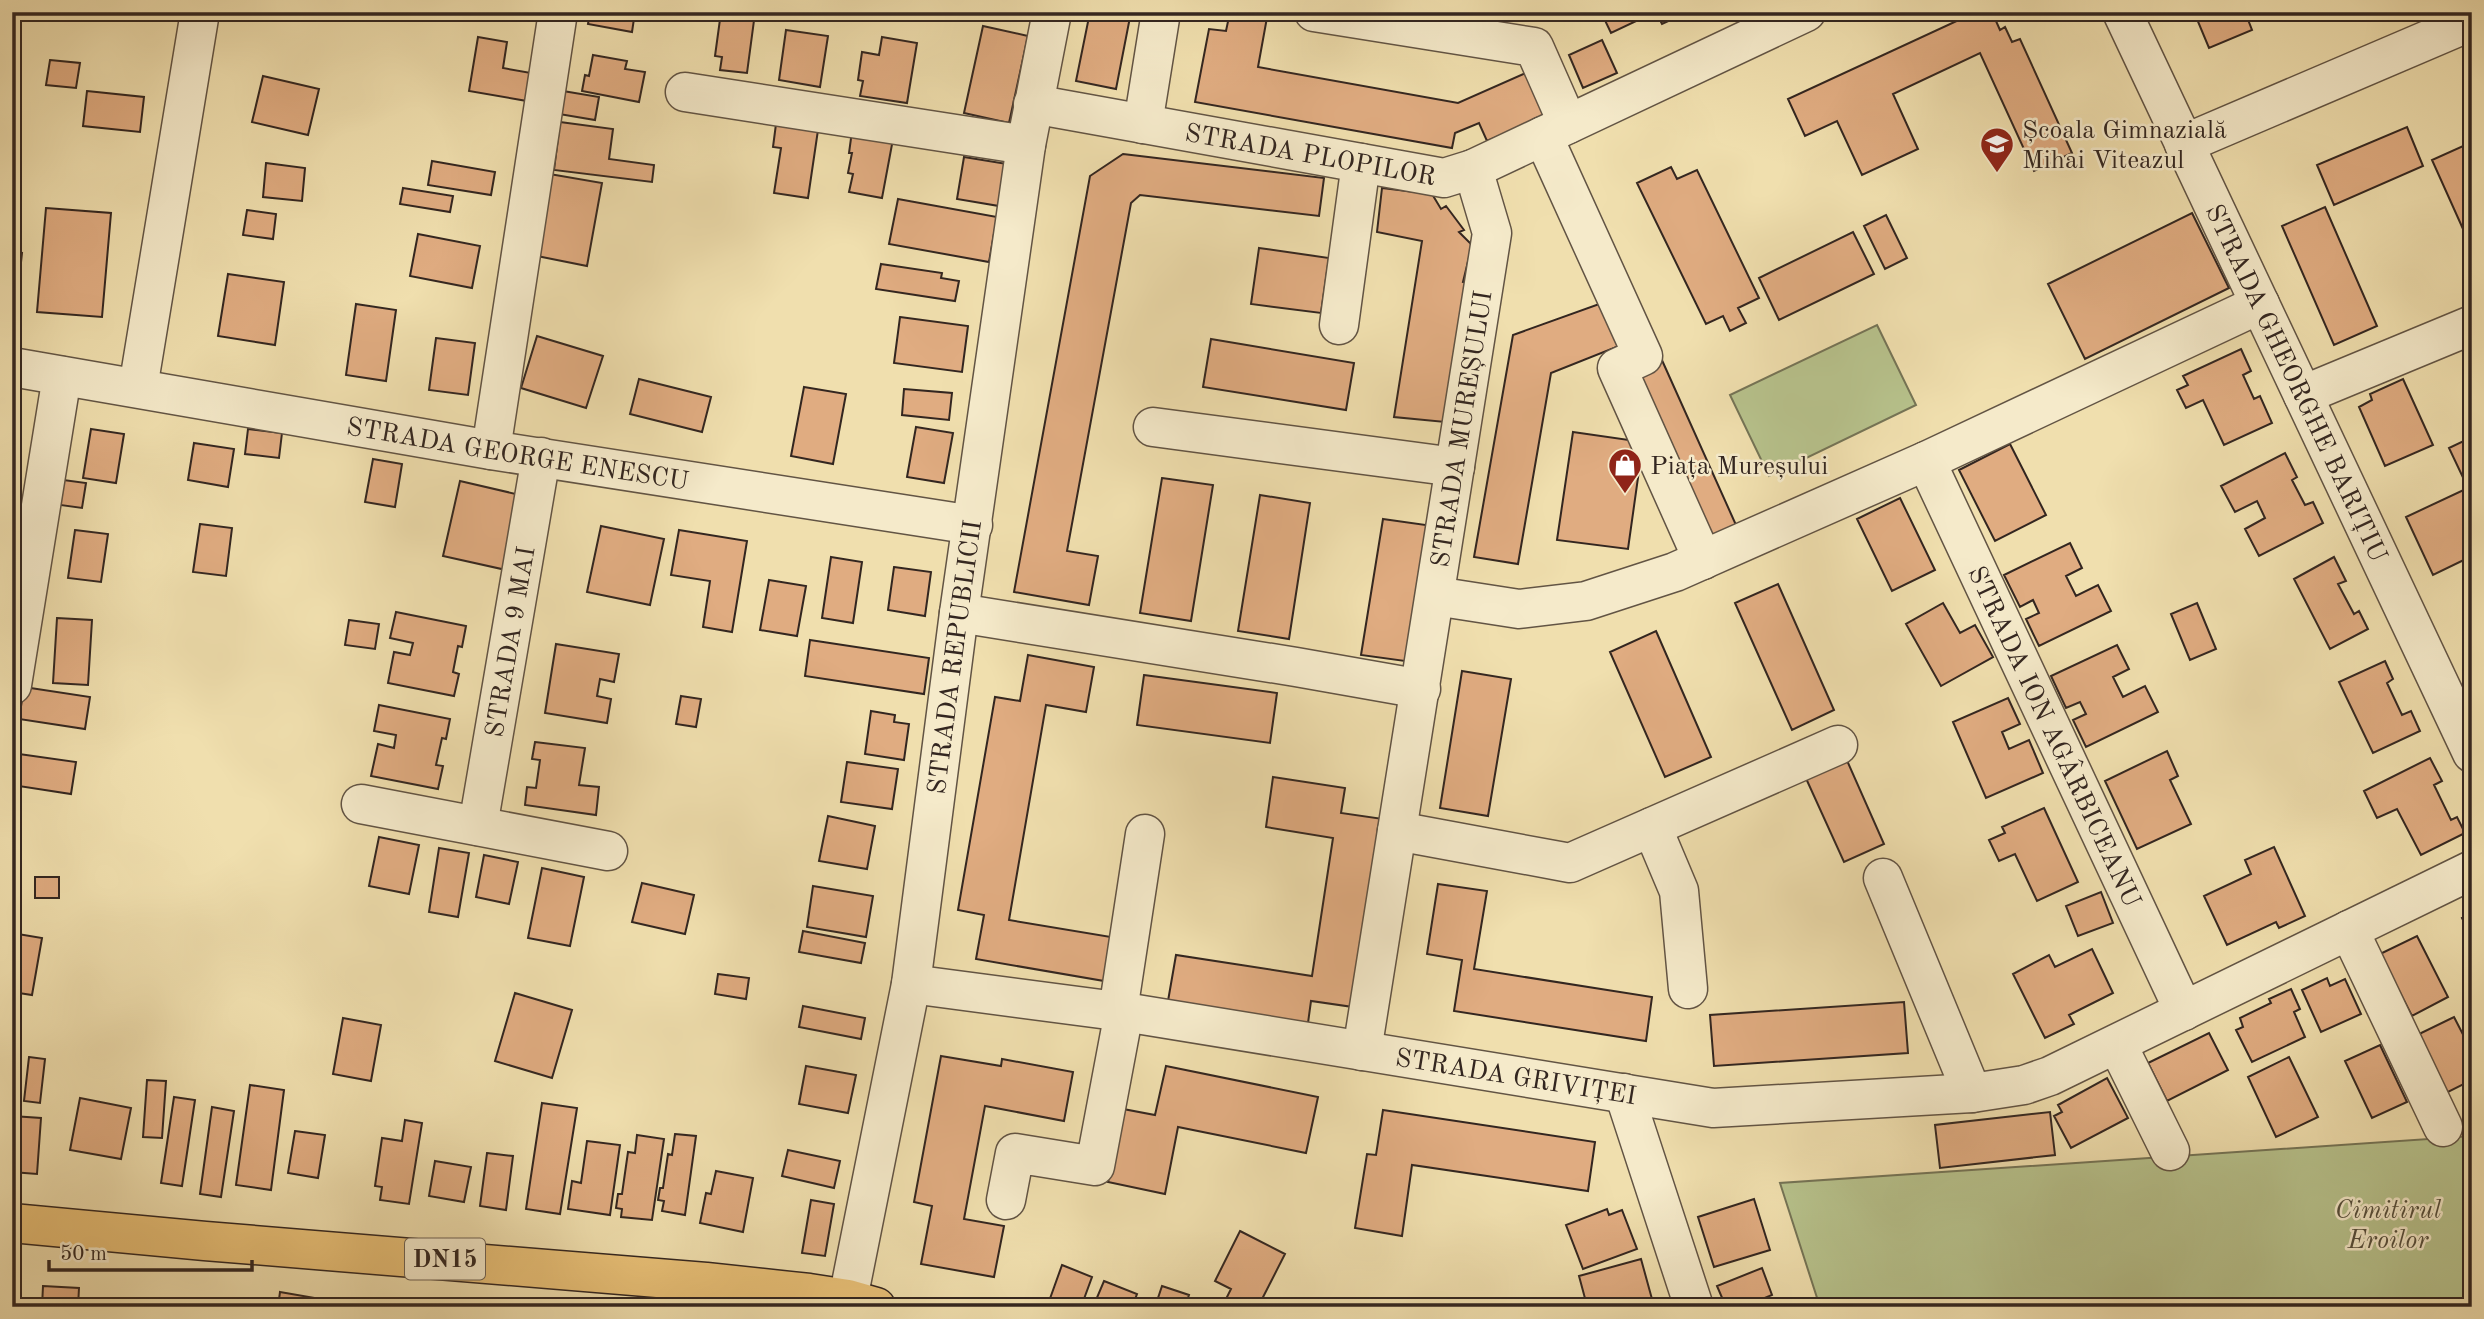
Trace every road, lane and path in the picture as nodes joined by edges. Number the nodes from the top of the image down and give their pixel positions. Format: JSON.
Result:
{"nodes":[{"id":1,"x":201,"y":12,"type":"edge"},
{"id":2,"x":558,"y":12,"type":"edge"},
{"id":3,"x":1052,"y":12,"type":"edge"},
{"id":4,"x":1161,"y":12,"type":"edge"},
{"id":5,"x":1314,"y":12,"type":"edge"},
{"id":6,"x":1806,"y":12,"type":"edge"},
{"id":7,"x":2122,"y":12,"type":"edge"},
{"id":8,"x":2472,"y":21,"type":"edge"},
{"id":9,"x":1453,"y":23,"type":"edge"},
{"id":10,"x":685,"y":92,"type":"dead end"},
{"id":11,"x":1033,"y":104,"type":"junction"},
{"id":12,"x":1143,"y":124,"type":"junction"},
{"id":13,"x":1556,"y":130,"type":"junction"},
{"id":14,"x":2184,"y":144,"type":"junction"},
{"id":15,"x":1026,"y":145,"type":"junction"},
{"id":16,"x":1361,"y":163,"type":"junction"},
{"id":17,"x":1474,"y":169,"type":"junction"},
{"id":18,"x":2260,"y":304,"type":"junction"},
{"id":19,"x":1339,"y":325,"type":"dead end"},
{"id":20,"x":2472,"y":325,"type":"edge"},
{"id":21,"x":12,"y":367,"type":"edge"},
{"id":22,"x":62,"y":376,"type":"junction"},
{"id":23,"x":138,"y":388,"type":"junction"},
{"id":24,"x":2303,"y":395,"type":"junction"},
{"id":25,"x":1153,"y":427,"type":"dead end"},
{"id":26,"x":491,"y":450,"type":"junction"},
{"id":27,"x":541,"y":457,"type":"junction"},
{"id":28,"x":1926,"y":461,"type":"junction"},
{"id":29,"x":1455,"y":467,"type":"junction"},
{"id":30,"x":973,"y":525,"type":"junction"},
{"id":31,"x":1703,"y":560,"type":"junction"},
{"id":32,"x":1435,"y":596,"type":"junction"},
{"id":33,"x":959,"y":613,"type":"junction"},
{"id":34,"x":12,"y":685,"type":"edge"},
{"id":35,"x":1421,"y":690,"type":"junction"},
{"id":36,"x":1838,"y":745,"type":"dead end"},
{"id":37,"x":2472,"y":753,"type":"edge"},
{"id":38,"x":361,"y":804,"type":"dead end"},
{"id":39,"x":478,"y":826,"type":"junction"},
{"id":40,"x":1652,"y":827,"type":"junction"},
{"id":41,"x":1397,"y":831,"type":"junction"},
{"id":42,"x":1145,"y":834,"type":"dead end"},
{"id":43,"x":608,"y":850,"type":"dead end"},
{"id":44,"x":2472,"y":870,"type":"edge"},
{"id":45,"x":1883,"y":878,"type":"dead end"},
{"id":46,"x":2349,"y":930,"type":"junction"},
{"id":47,"x":911,"y":984,"type":"junction"},
{"id":48,"x":1688,"y":989,"type":"dead end"},
{"id":49,"x":2184,"y":1011,"type":"junction"},
{"id":50,"x":1121,"y":1012,"type":"junction"},
{"id":51,"x":2117,"y":1044,"type":"junction"},
{"id":52,"x":1362,"y":1051,"type":"junction"},
{"id":53,"x":1624,"y":1093,"type":"junction"},
{"id":54,"x":1972,"y":1093,"type":"junction"},
{"id":55,"x":2444,"y":1127,"type":"dead end"},
{"id":56,"x":2169,"y":1151,"type":"dead end"},
{"id":57,"x":1006,"y":1200,"type":"dead end"},
{"id":58,"x":12,"y":1223,"type":"edge"},
{"id":59,"x":807,"y":1300,"type":"edge"},
{"id":60,"x":862,"y":1303,"type":"edge"},
{"id":61,"x":1694,"y":1307,"type":"edge"}],
"edges":[{"from":1,"to":23,"type":"street"},
{"from":2,"to":26,"type":"street"},
{"from":3,"to":11,"type":"street","name":"STRADA REPUBLICII"},
{"from":4,"to":12,"type":"street"},
{"from":5,"to":9,"type":"street"},
{"from":6,"to":13,"type":"street","name":"STRADA PLOPILOR"},
{"from":7,"to":14,"type":"street","name":"STRADA GHEORGHE BARIȚIU"},
{"from":8,"to":14,"type":"street"},
{"from":9,"to":13,"type":"street"},
{"from":10,"to":15,"type":"street"},
{"from":11,"to":12,"type":"street","name":"STRADA PLOPILOR"},
{"from":11,"to":15,"type":"street","name":"STRADA REPUBLICII"},
{"from":12,"to":16,"type":"street","name":"STRADA PLOPILOR"},
{"from":13,"to":17,"type":"street","name":"STRADA PLOPILOR"},
{"from":13,"to":31,"type":"street"},
{"from":14,"to":18,"type":"street","name":"STRADA GHEORGHE BARIȚIU"},
{"from":15,"to":30,"type":"street","name":"STRADA REPUBLICII"},
{"from":16,"to":17,"type":"street","name":"STRADA PLOPILOR"},
{"from":16,"to":19,"type":"street"},
{"from":17,"to":29,"type":"street","name":"STRADA MUREȘULUI"},
{"from":18,"to":24,"type":"street","name":"STRADA GHEORGHE BARIȚIU"},
{"from":18,"to":28,"type":"street"},
{"from":20,"to":24,"type":"street"},
{"from":21,"to":22,"type":"street","name":"STRADA GEORGE ENESCU"},
{"from":22,"to":23,"type":"street","name":"STRADA GEORGE ENESCU"},
{"from":22,"to":34,"type":"street"},
{"from":23,"to":26,"type":"street","name":"STRADA GEORGE ENESCU"},
{"from":24,"to":37,"type":"street","name":"STRADA GHEORGHE BARIȚIU"},
{"from":25,"to":29,"type":"street"},
{"from":26,"to":27,"type":"street","name":"STRADA GEORGE ENESCU"},
{"from":27,"to":30,"type":"street","name":"STRADA GEORGE ENESCU"},
{"from":27,"to":39,"type":"street","name":"STRADA 9 MAI"},
{"from":28,"to":31,"type":"street"},
{"from":28,"to":49,"type":"street","name":"STRADA ION AGÂRBICEANU"},
{"from":29,"to":32,"type":"street","name":"STRADA MUREȘULUI"},
{"from":30,"to":33,"type":"street","name":"STRADA REPUBLICII"},
{"from":31,"to":32,"type":"street"},
{"from":32,"to":35,"type":"street","name":"STRADA MUREȘULUI"},
{"from":33,"to":35,"type":"street"},
{"from":33,"to":47,"type":"street","name":"STRADA REPUBLICII"},
{"from":35,"to":41,"type":"street","name":"STRADA MUREȘULUI"},
{"from":36,"to":40,"type":"street"},
{"from":38,"to":39,"type":"street"},
{"from":39,"to":43,"type":"street"},
{"from":40,"to":41,"type":"street"},
{"from":40,"to":48,"type":"street"},
{"from":41,"to":52,"type":"street","name":"STRADA MUREȘULUI"},
{"from":42,"to":50,"type":"street"},
{"from":44,"to":46,"type":"street","name":"STRADA GRIVIȚEI"},
{"from":45,"to":54,"type":"street"},
{"from":46,"to":49,"type":"street","name":"STRADA GRIVIȚEI"},
{"from":46,"to":55,"type":"street"},
{"from":47,"to":50,"type":"street","name":"STRADA GRIVIȚEI"},
{"from":47,"to":60,"type":"street","name":"STRADA REPUBLICII"},
{"from":49,"to":51,"type":"street","name":"STRADA GRIVIȚEI"},
{"from":50,"to":52,"type":"street","name":"STRADA GRIVIȚEI"},
{"from":50,"to":57,"type":"street"},
{"from":51,"to":54,"type":"street","name":"STRADA GRIVIȚEI"},
{"from":51,"to":56,"type":"street"},
{"from":52,"to":53,"type":"street","name":"STRADA GRIVIȚEI"},
{"from":53,"to":54,"type":"street","name":"STRADA GRIVIȚEI"},
{"from":53,"to":61,"type":"street"},
{"from":58,"to":59,"type":"main road","number":"DN15"},
{"from":59,"to":60,"type":"main road","number":"DN15"}]}
